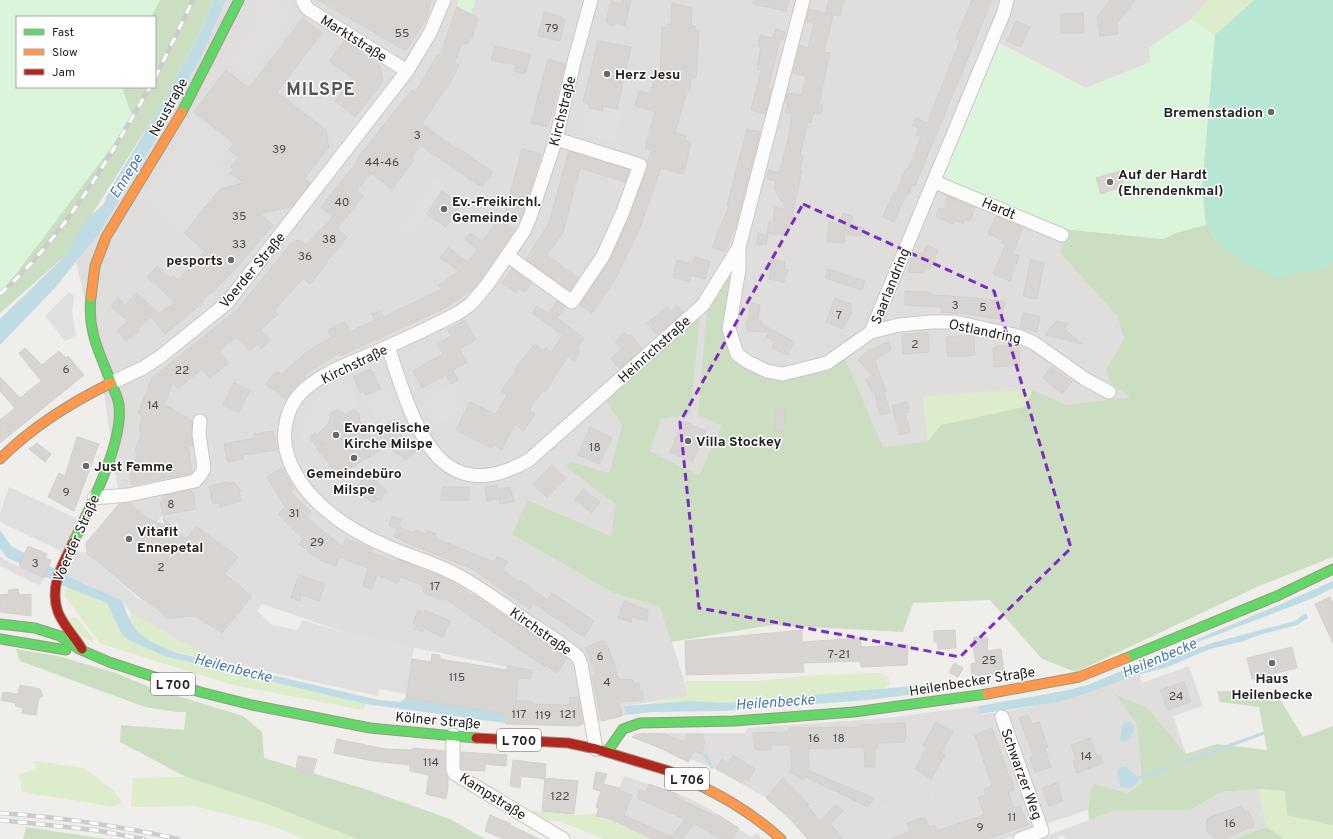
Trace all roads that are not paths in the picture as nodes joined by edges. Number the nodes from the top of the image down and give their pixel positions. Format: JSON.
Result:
{"nodes":[{"id":1,"x":239,"y":0,"type":"edge"},
{"id":2,"x":444,"y":0,"type":"edge"},
{"id":3,"x":591,"y":0,"type":"edge"},
{"id":4,"x":802,"y":0,"type":"edge"},
{"id":5,"x":1007,"y":0,"type":"edge"},
{"id":6,"x":304,"y":1,"type":"edge"},
{"id":7,"x":407,"y":71,"type":"junction"},
{"id":8,"x":556,"y":139,"type":"junction"},
{"id":9,"x":934,"y":182,"type":"junction"},
{"id":10,"x":1062,"y":235,"type":"dead end"},
{"id":11,"x":739,"y":248,"type":"junction"},
{"id":12,"x":508,"y":256,"type":"junction"},
{"id":13,"x":871,"y":332,"type":"junction"},
{"id":14,"x":388,"y":347,"type":"junction"},
{"id":15,"x":111,"y":383,"type":"junction"},
{"id":16,"x":1110,"y":392,"type":"dead end"},
{"id":17,"x":200,"y":421,"type":"dead end"},
{"id":18,"x":0,"y":459,"type":"edge"},
{"id":19,"x":94,"y":498,"type":"junction"},
{"id":20,"x":1333,"y":569,"type":"edge"},
{"id":21,"x":54,"y":586,"type":"junction"},
{"id":22,"x":46,"y":606,"type":"dead end"},
{"id":23,"x":46,"y":622,"type":"dead end"},
{"id":24,"x":0,"y":624,"type":"edge"},
{"id":25,"x":49,"y":632,"type":"junction"},
{"id":26,"x":0,"y":639,"type":"edge"},
{"id":27,"x":58,"y":648,"type":"junction"},
{"id":28,"x":81,"y":650,"type":"junction"},
{"id":29,"x":1002,"y":717,"type":"dead end"},
{"id":30,"x":453,"y":736,"type":"junction"},
{"id":31,"x":601,"y":750,"type":"junction"},
{"id":32,"x":563,"y":839,"type":"edge"},
{"id":33,"x":781,"y":839,"type":"edge"},
{"id":34,"x":1020,"y":839,"type":"edge"}],
"edges":[{"from":1,"to":15,"type":"main road","name":"Neustraße"},
{"from":2,"to":7,"type":"street","name":"Voerder Straße"},
{"from":3,"to":8,"type":"street","name":"Kirchstraße"},
{"from":4,"to":11,"type":"street","name":"Heinrichstraße"},
{"from":5,"to":9,"type":"street","name":"Saarlandring"},
{"from":6,"to":7,"type":"street","name":"Marktstraße"},
{"from":7,"to":15,"type":"street","name":"Voerder Straße"},
{"from":8,"to":12,"type":"street","name":"Kirchstraße"},
{"from":8,"to":12,"type":"street"},
{"from":9,"to":10,"type":"street","name":"Hardt"},
{"from":9,"to":13,"type":"street","name":"Saarlandring"},
{"from":11,"to":13,"type":"street","name":"Saarlandring"},
{"from":11,"to":14,"type":"street","name":"Heinrichstraße"},
{"from":12,"to":14,"type":"street","name":"Kirchstraße"},
{"from":13,"to":16,"type":"street","name":"Ostlandring"},
{"from":14,"to":31,"type":"street","name":"Kirchstraße"},
{"from":15,"to":18,"type":"main road"},
{"from":15,"to":19,"type":"main road","name":"Voerder Straße"},
{"from":17,"to":19,"type":"street"},
{"from":19,"to":21,"type":"main road","name":"Voerder Straße"},
{"from":20,"to":31,"type":"main road","name":"Heilenbecker Straße"},
{"from":21,"to":22,"type":"main road","name":"Voerder Straße"},
{"from":21,"to":28,"type":"main road","name":"Voerder Straße"},
{"from":23,"to":25,"type":"main road"},
{"from":24,"to":25,"type":"main road","name":"Kölner Straße","number":"L 700"},
{"from":25,"to":27,"type":"main road"},
{"from":25,"to":28,"type":"main road","name":"Kölner Straße","number":"L 700"},
{"from":26,"to":27,"type":"main road","name":"Kölner Straße","number":"L 700"},
{"from":27,"to":28,"type":"main road","name":"Kölner Straße","number":"L 700"},
{"from":28,"to":30,"type":"main road","name":"Kölner Straße","number":"L 700"},
{"from":29,"to":34,"type":"street","name":"Schwarzer Weg"},
{"from":30,"to":31,"type":"main road","name":"Kölner Straße","number":"L 700"},
{"from":30,"to":32,"type":"street","name":"Kampstraße"},
{"from":31,"to":33,"type":"main road","name":"Kölner Straße","number":"L 706"}]}
